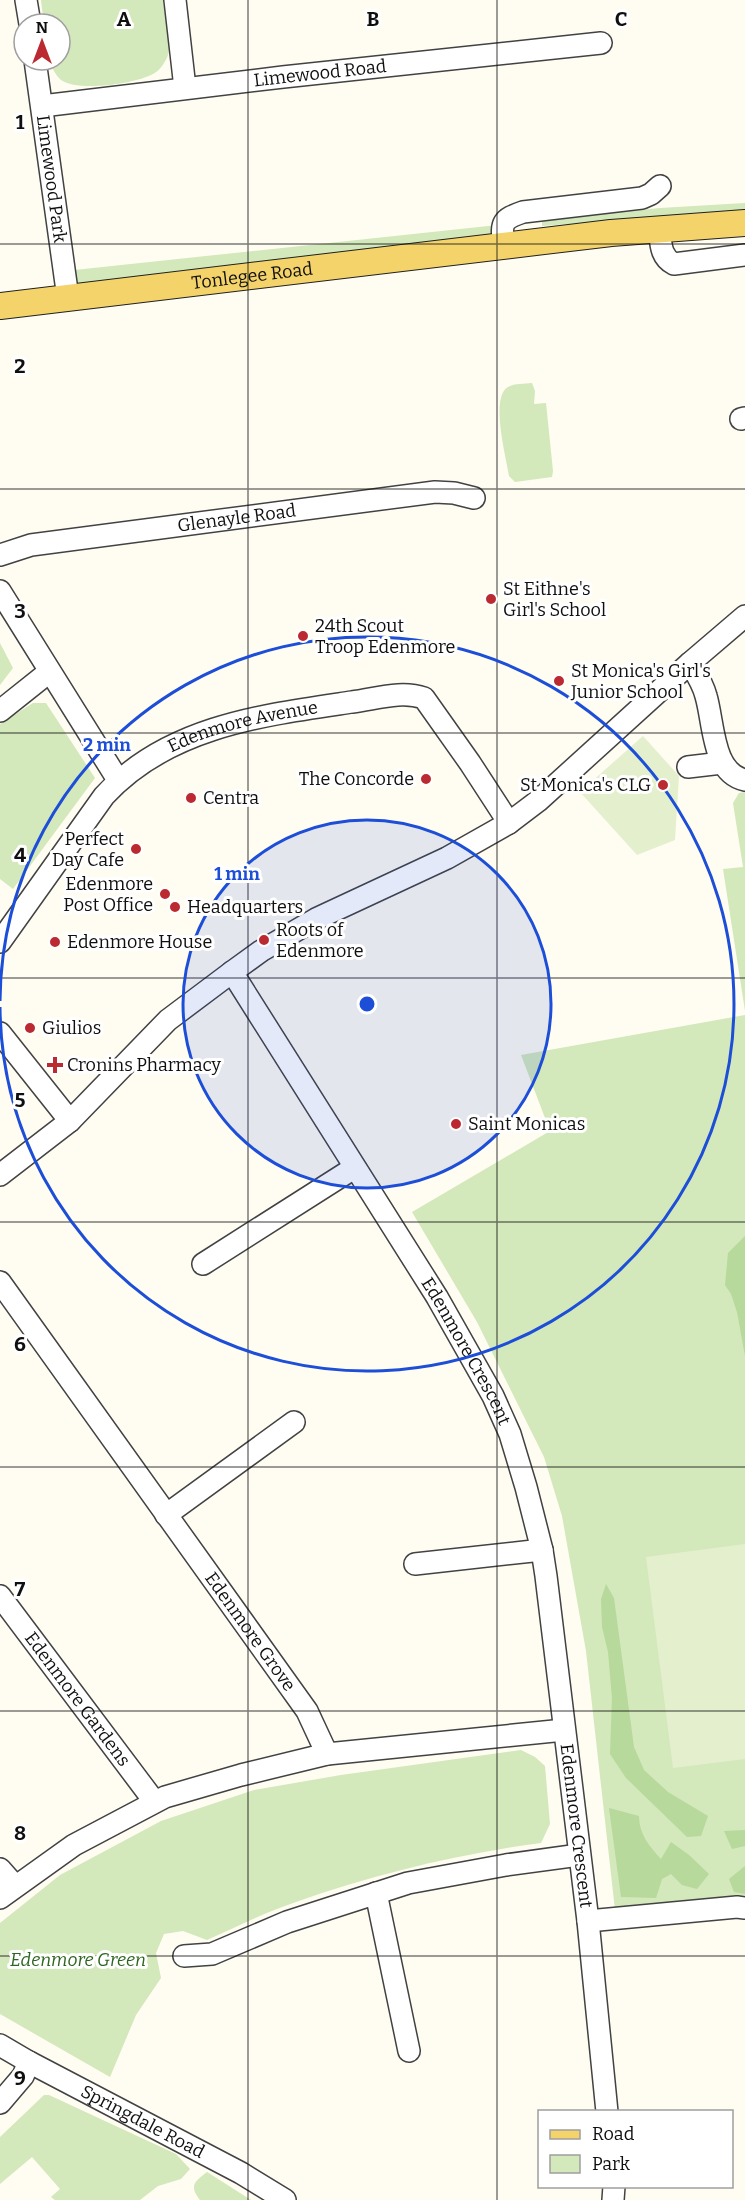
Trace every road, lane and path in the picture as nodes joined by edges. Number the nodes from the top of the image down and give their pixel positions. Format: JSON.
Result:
{"nodes":[{"id":1,"x":175,"y":0,"type":"edge"},
{"id":2,"x":601,"y":43,"type":"dead end"},
{"id":3,"x":37,"y":72,"type":"edge"},
{"id":4,"x":185,"y":88,"type":"junction"},
{"id":5,"x":42,"y":106,"type":"junction"},
{"id":6,"x":660,"y":186,"type":"dead end"},
{"id":7,"x":745,"y":223,"type":"edge"},
{"id":8,"x":659,"y":228,"type":"junction"},
{"id":9,"x":503,"y":246,"type":"junction"},
{"id":10,"x":745,"y":255,"type":"edge"},
{"id":11,"x":68,"y":298,"type":"junction"},
{"id":12,"x":0,"y":306,"type":"edge"},
{"id":13,"x":474,"y":498,"type":"dead end"},
{"id":14,"x":0,"y":555,"type":"edge"},
{"id":15,"x":0,"y":591,"type":"edge"},
{"id":16,"x":745,"y":616,"type":"edge"},
{"id":17,"x":690,"y":663,"type":"junction"},
{"id":18,"x":49,"y":672,"type":"junction"},
{"id":19,"x":0,"y":711,"type":"edge"},
{"id":20,"x":722,"y":763,"type":"junction"},
{"id":21,"x":688,"y":767,"type":"dead end"},
{"id":22,"x":118,"y":780,"type":"junction"},
{"id":23,"x":745,"y":780,"type":"edge"},
{"id":24,"x":509,"y":823,"type":"junction"},
{"id":25,"x":0,"y":942,"type":"edge"},
{"id":26,"x":232,"y":972,"type":"junction"},
{"id":27,"x":0,"y":1033,"type":"edge"},
{"id":28,"x":70,"y":1121,"type":"junction"},
{"id":29,"x":354,"y":1168,"type":"junction"},
{"id":30,"x":0,"y":1175,"type":"edge"},
{"id":31,"x":203,"y":1264,"type":"dead end"},
{"id":32,"x":0,"y":1282,"type":"edge"},
{"id":33,"x":294,"y":1422,"type":"dead end"},
{"id":34,"x":166,"y":1515,"type":"junction"},
{"id":35,"x":542,"y":1550,"type":"junction"},
{"id":36,"x":415,"y":1564,"type":"dead end"},
{"id":37,"x":0,"y":1596,"type":"edge"},
{"id":38,"x":564,"y":1730,"type":"junction"},
{"id":39,"x":327,"y":1755,"type":"junction"},
{"id":40,"x":154,"y":1801,"type":"junction"},
{"id":41,"x":579,"y":1855,"type":"junction"},
{"id":42,"x":0,"y":1869,"type":"edge"},
{"id":43,"x":7,"y":1892,"type":"edge"},
{"id":44,"x":376,"y":1893,"type":"junction"},
{"id":45,"x":745,"y":1908,"type":"edge"},
{"id":46,"x":588,"y":1921,"type":"junction"},
{"id":47,"x":184,"y":1956,"type":"dead end"},
{"id":48,"x":0,"y":2045,"type":"edge"},
{"id":49,"x":409,"y":2051,"type":"dead end"},
{"id":50,"x":29,"y":2062,"type":"junction"},
{"id":51,"x":0,"y":2103,"type":"edge"},
{"id":52,"x":607,"y":2110,"type":"edge"},
{"id":53,"x":285,"y":2200,"type":"edge"}],
"edges":[{"from":1,"to":4,"type":"street"},
{"from":2,"to":4,"type":"street","name":"Limewood Road"},
{"from":3,"to":5,"type":"street","name":"Limewood Park"},
{"from":4,"to":5,"type":"street","name":"Limewood Road"},
{"from":5,"to":11,"type":"street","name":"Limewood Park"},
{"from":6,"to":9,"type":"street"},
{"from":7,"to":8,"type":"main road","name":"Tonlegee Road"},
{"from":8,"to":9,"type":"main road","name":"Tonlegee Road"},
{"from":8,"to":10,"type":"street"},
{"from":9,"to":11,"type":"main road","name":"Tonlegee Road"},
{"from":11,"to":12,"type":"main road","name":"Tonlegee Road"},
{"from":13,"to":14,"type":"street","name":"Glenayle Road"},
{"from":15,"to":18,"type":"street"},
{"from":16,"to":17,"type":"street"},
{"from":17,"to":20,"type":"street"},
{"from":17,"to":24,"type":"street"},
{"from":18,"to":19,"type":"street"},
{"from":18,"to":22,"type":"street"},
{"from":20,"to":21,"type":"street"},
{"from":20,"to":23,"type":"street"},
{"from":22,"to":24,"type":"street","name":"Edenmore Avenue"},
{"from":22,"to":25,"type":"street","name":"Edenmore Avenue"},
{"from":24,"to":26,"type":"street"},
{"from":26,"to":28,"type":"street"},
{"from":26,"to":29,"type":"street","name":"Edenmore Crescent"},
{"from":27,"to":28,"type":"street"},
{"from":28,"to":30,"type":"street"},
{"from":29,"to":31,"type":"street"},
{"from":29,"to":35,"type":"street","name":"Edenmore Crescent"},
{"from":32,"to":34,"type":"street","name":"Edenmore Grove"},
{"from":33,"to":34,"type":"street"},
{"from":34,"to":39,"type":"street","name":"Edenmore Grove"},
{"from":35,"to":36,"type":"street"},
{"from":35,"to":38,"type":"street","name":"Edenmore Crescent"},
{"from":37,"to":40,"type":"street","name":"Edenmore Gardens"},
{"from":38,"to":39,"type":"street"},
{"from":38,"to":41,"type":"street","name":"Edenmore Crescent"},
{"from":39,"to":40,"type":"street"},
{"from":40,"to":43,"type":"street"},
{"from":41,"to":44,"type":"street"},
{"from":41,"to":46,"type":"street","name":"Edenmore Crescent"},
{"from":42,"to":43,"type":"street"},
{"from":44,"to":47,"type":"street"},
{"from":44,"to":49,"type":"street"},
{"from":45,"to":46,"type":"street","name":"Edenmore Crescent"},
{"from":46,"to":52,"type":"street","name":"Edenmore Crescent"},
{"from":48,"to":50,"type":"street","name":"Springdale Road"},
{"from":50,"to":51,"type":"street"},
{"from":50,"to":53,"type":"street","name":"Springdale Road"}]}
